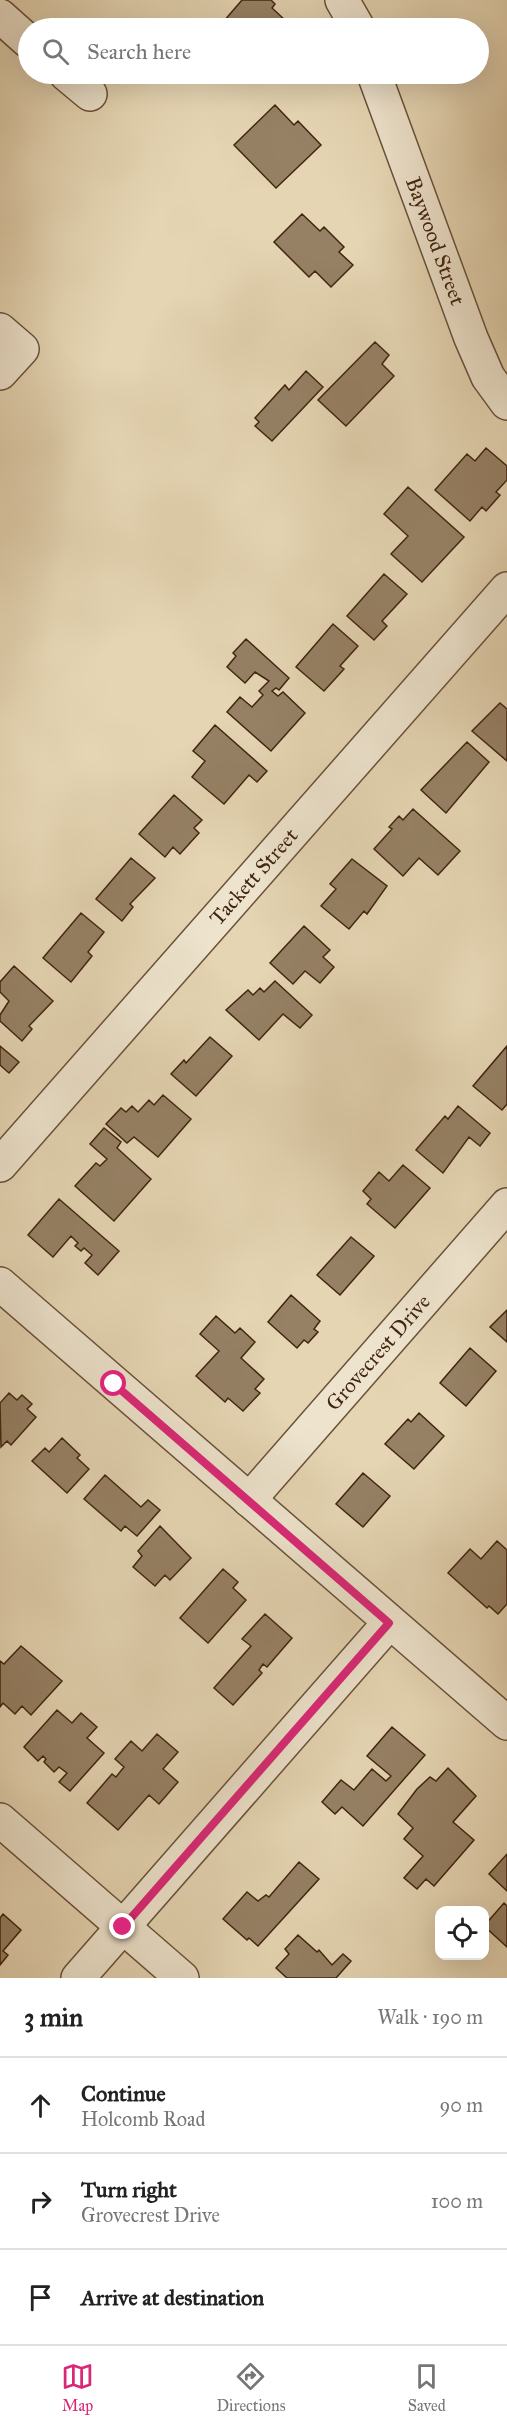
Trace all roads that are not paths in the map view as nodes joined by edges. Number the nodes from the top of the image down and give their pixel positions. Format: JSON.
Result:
{"nodes":[{"id":1,"x":342,"y":0,"type":"edge"},
{"id":2,"x":0,"y":16,"type":"edge"},
{"id":3,"x":352,"y":18,"type":"edge"},
{"id":4,"x":18,"y":32,"type":"edge"},
{"id":5,"x":378,"y":84,"type":"edge"},
{"id":6,"x":0,"y":330,"type":"edge"},
{"id":7,"x":0,"y":373,"type":"edge"},
{"id":8,"x":507,"y":403,"type":"edge"},
{"id":9,"x":507,"y":589,"type":"edge"},
{"id":10,"x":0,"y":1165,"type":"edge"},
{"id":11,"x":507,"y":1205,"type":"edge"},
{"id":12,"x":0,"y":1284,"type":"edge"},
{"id":13,"x":249,"y":1500,"type":"junction"},
{"id":14,"x":389,"y":1623,"type":"junction"},
{"id":15,"x":507,"y":1723,"type":"edge"},
{"id":16,"x":0,"y":1820,"type":"edge"},
{"id":17,"x":123,"y":1927,"type":"junction"},
{"id":18,"x":78,"y":1978,"type":"edge"},
{"id":19,"x":182,"y":1978,"type":"edge"}],
"edges":[{"from":1,"to":3,"type":"street"},
{"from":2,"to":4,"type":"street"},
{"from":5,"to":8,"type":"street","name":"Baywood Street"},
{"from":6,"to":7,"type":"street"},
{"from":9,"to":10,"type":"street","name":"Tackett Street"},
{"from":11,"to":13,"type":"street","name":"Grovecrest Drive"},
{"from":12,"to":13,"type":"street"},
{"from":13,"to":14,"type":"street"},
{"from":14,"to":15,"type":"street"},
{"from":14,"to":17,"type":"street"},
{"from":16,"to":17,"type":"street"},
{"from":17,"to":18,"type":"street"},
{"from":17,"to":19,"type":"street"}]}
